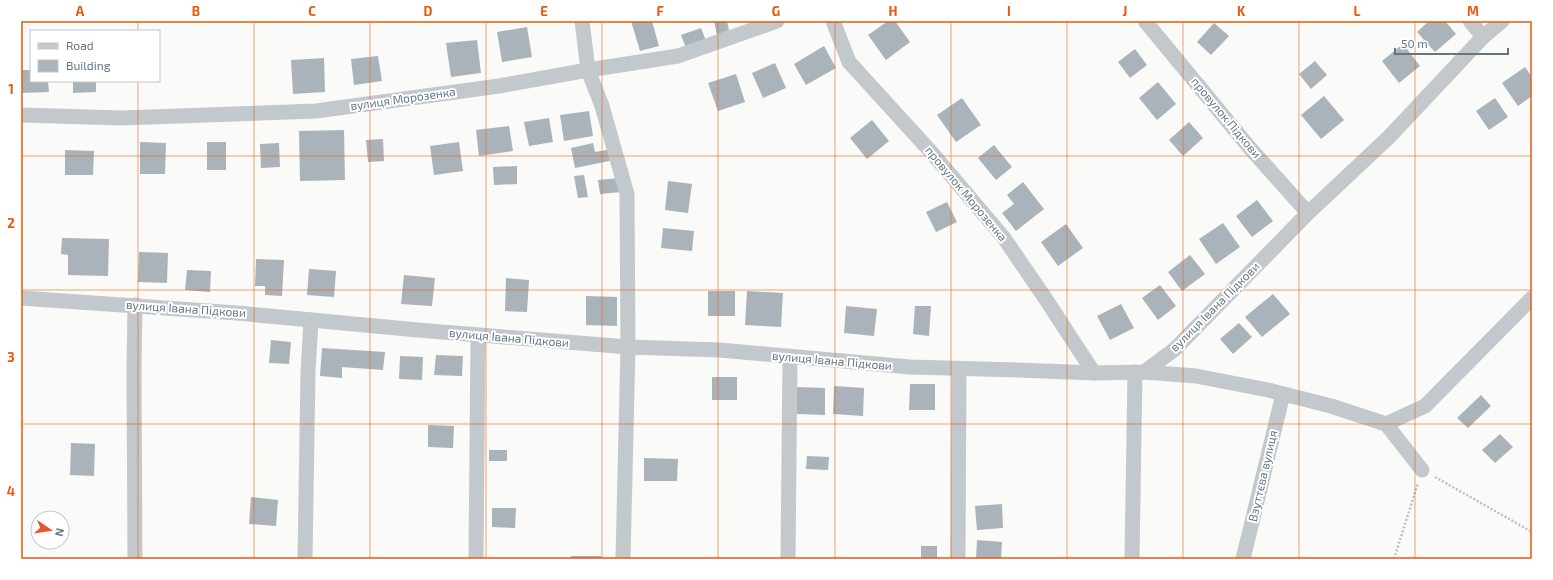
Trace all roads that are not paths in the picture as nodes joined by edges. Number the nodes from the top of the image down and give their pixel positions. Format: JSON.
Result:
{"nodes":[{"id":1,"x":582,"y":21,"type":"edge"},
{"id":2,"x":777,"y":21,"type":"edge"},
{"id":3,"x":833,"y":21,"type":"edge"},
{"id":4,"x":1146,"y":21,"type":"edge"},
{"id":5,"x":1470,"y":21,"type":"edge"},
{"id":6,"x":1502,"y":21,"type":"edge"},
{"id":7,"x":1483,"y":37,"type":"junction"},
{"id":8,"x":588,"y":70,"type":"junction"},
{"id":9,"x":21,"y":115,"type":"edge"},
{"id":10,"x":1308,"y":214,"type":"junction"},
{"id":11,"x":21,"y":298,"type":"edge"},
{"id":12,"x":1532,"y":298,"type":"edge"},
{"id":13,"x":135,"y":306,"type":"junction"},
{"id":14,"x":312,"y":320,"type":"junction"},
{"id":15,"x":478,"y":335,"type":"junction"},
{"id":16,"x":628,"y":347,"type":"junction"},
{"id":17,"x":790,"y":357,"type":"junction"},
{"id":18,"x":959,"y":369,"type":"junction"},
{"id":19,"x":1139,"y":372,"type":"junction"},
{"id":20,"x":1094,"y":374,"type":"junction"},
{"id":21,"x":1283,"y":394,"type":"junction"},
{"id":22,"x":1386,"y":424,"type":"junction"},
{"id":23,"x":1422,"y":470,"type":"road end"},
{"id":24,"x":135,"y":559,"type":"edge"},
{"id":25,"x":305,"y":559,"type":"edge"},
{"id":26,"x":476,"y":559,"type":"edge"},
{"id":27,"x":623,"y":559,"type":"edge"},
{"id":28,"x":788,"y":559,"type":"edge"},
{"id":29,"x":958,"y":559,"type":"edge"},
{"id":30,"x":1132,"y":559,"type":"edge"},
{"id":31,"x":1243,"y":559,"type":"edge"}],
"edges":[{"from":1,"to":8,"type":"street"},
{"from":2,"to":8,"type":"street","name":"вулиця Морозенка"},
{"from":3,"to":20,"type":"street","name":"провулок Морозенка"},
{"from":4,"to":10,"type":"street","name":"провулок Підкови"},
{"from":5,"to":7,"type":"street"},
{"from":6,"to":7,"type":"street","name":"вулиця Івана Підкови"},
{"from":7,"to":10,"type":"street","name":"вулиця Івана Підкови"},
{"from":8,"to":9,"type":"street","name":"вулиця Морозенка"},
{"from":8,"to":16,"type":"street"},
{"from":10,"to":19,"type":"street","name":"вулиця Івана Підкови"},
{"from":11,"to":13,"type":"street","name":"вулиця Івана Підкови"},
{"from":12,"to":22,"type":"street"},
{"from":13,"to":14,"type":"street","name":"вулиця Івана Підкови"},
{"from":13,"to":24,"type":"street"},
{"from":14,"to":15,"type":"street","name":"вулиця Івана Підкови"},
{"from":14,"to":25,"type":"street"},
{"from":15,"to":16,"type":"street","name":"вулиця Івана Підкови"},
{"from":15,"to":26,"type":"street"},
{"from":16,"to":17,"type":"street","name":"вулиця Івана Підкови"},
{"from":16,"to":27,"type":"street"},
{"from":17,"to":18,"type":"street","name":"вулиця Івана Підкови"},
{"from":17,"to":28,"type":"street"},
{"from":18,"to":20,"type":"street","name":"вулиця Івана Підкови"},
{"from":18,"to":29,"type":"street"},
{"from":19,"to":20,"type":"street","name":"вулиця Івана Підкови"},
{"from":19,"to":21,"type":"street"},
{"from":19,"to":30,"type":"street"},
{"from":21,"to":22,"type":"street"},
{"from":21,"to":31,"type":"street","name":"Взуттєва вулиця"},
{"from":22,"to":23,"type":"street"}]}
